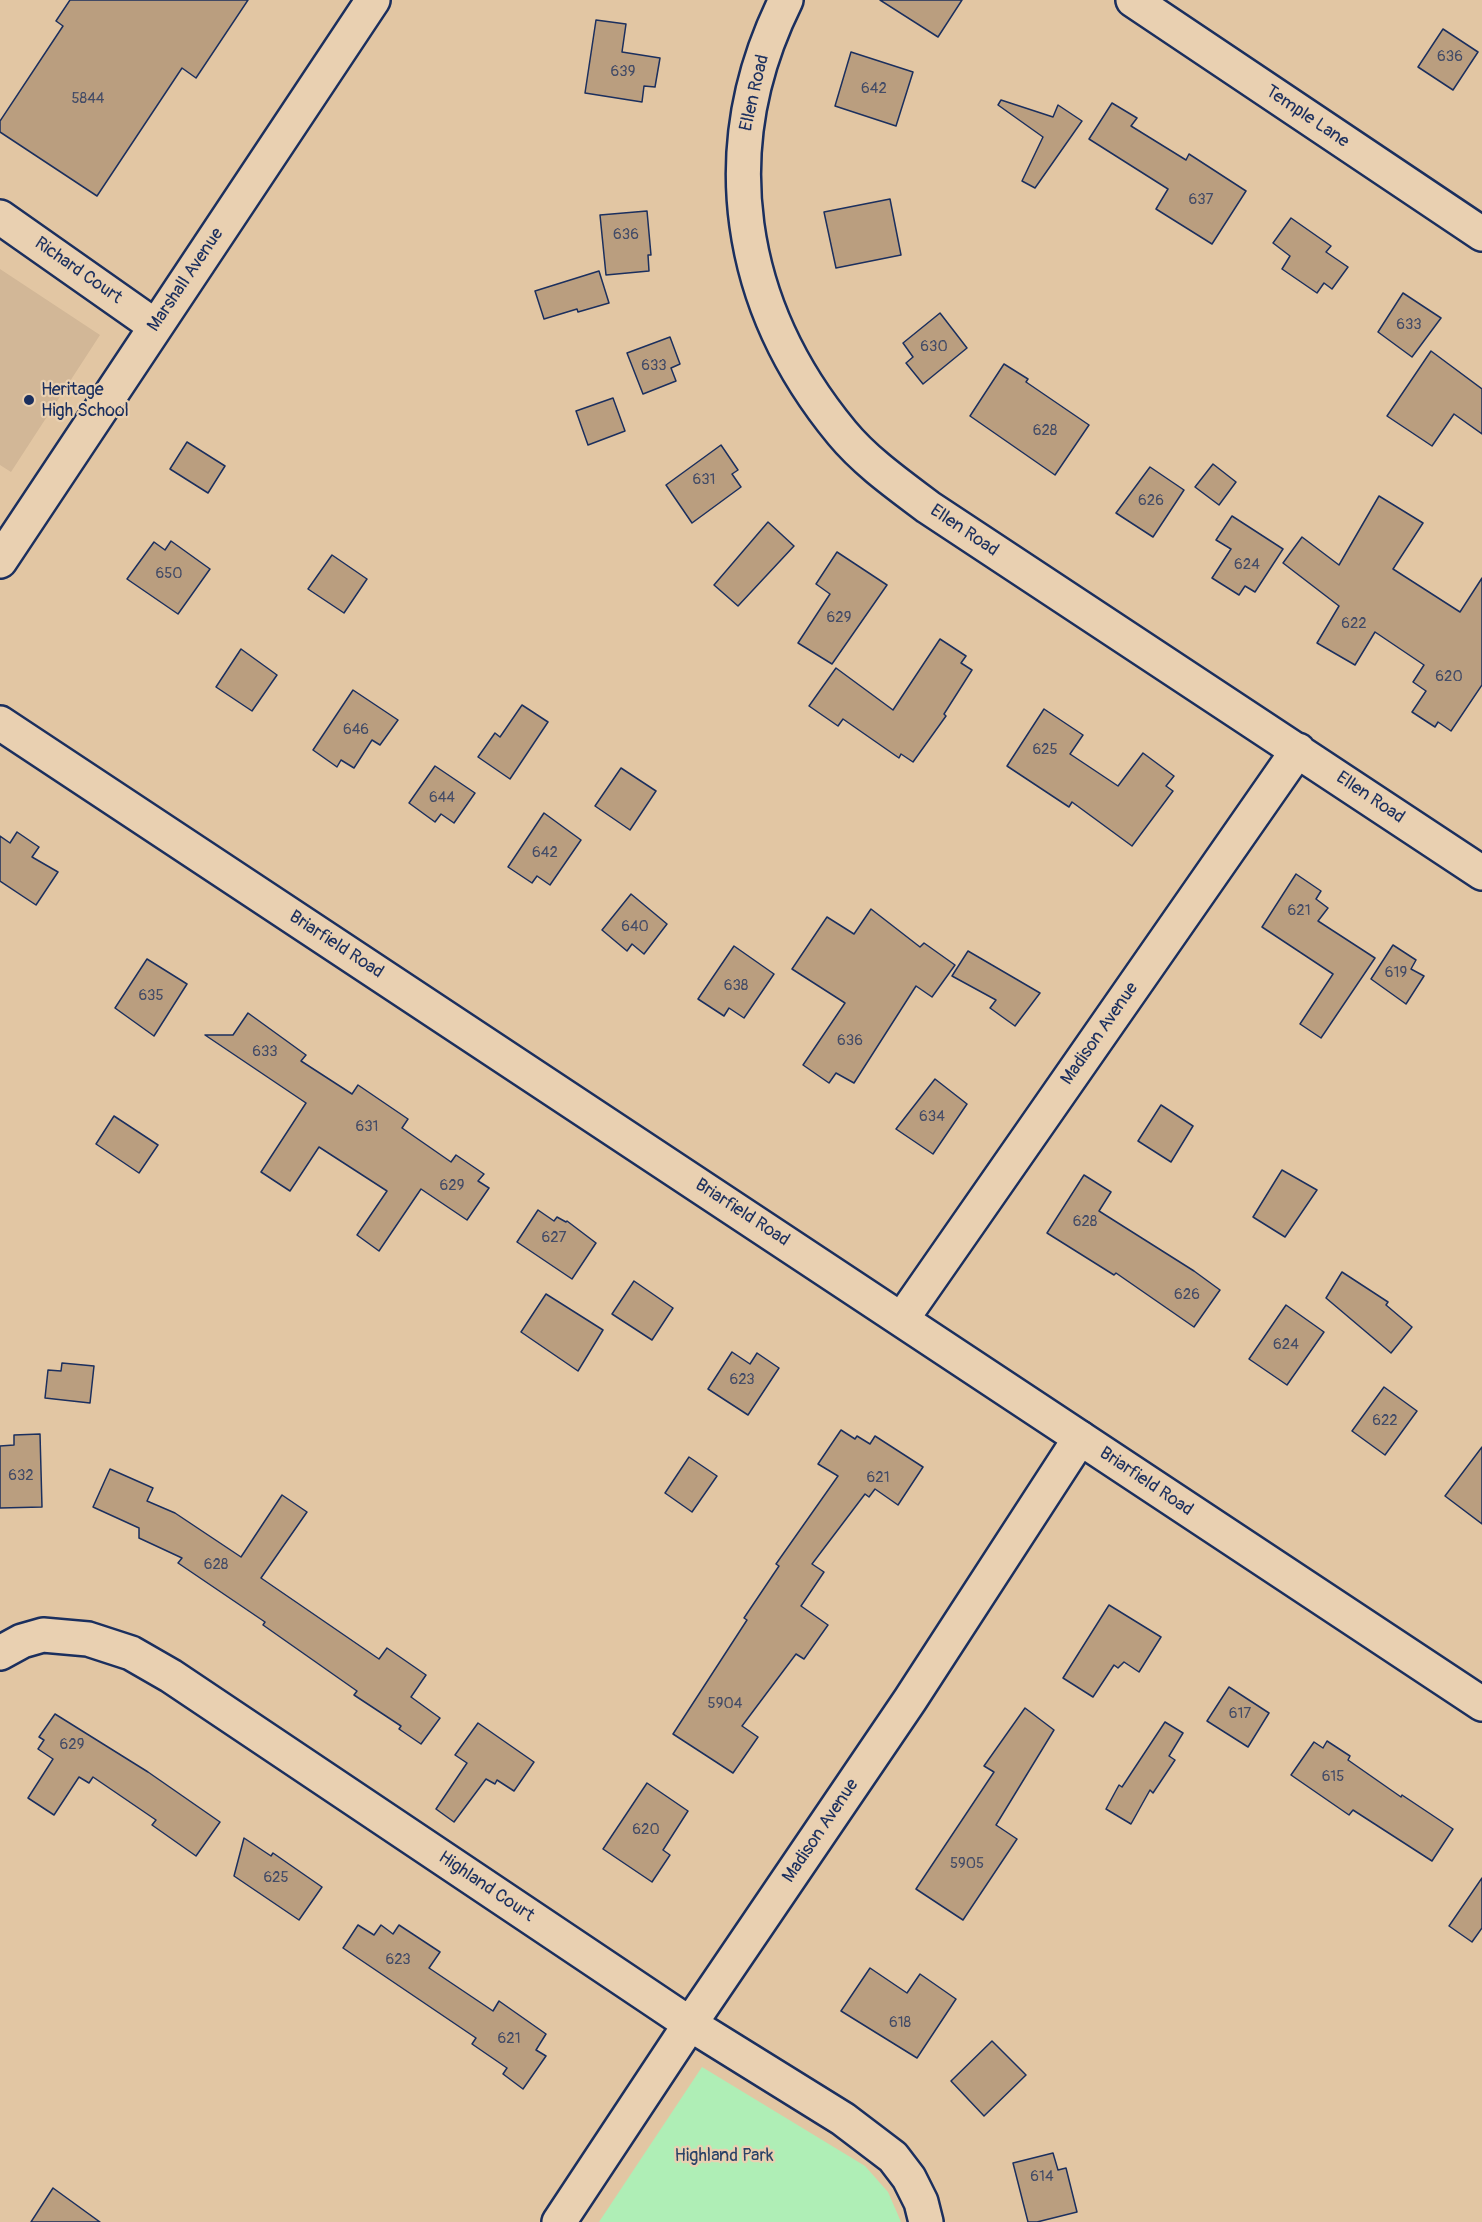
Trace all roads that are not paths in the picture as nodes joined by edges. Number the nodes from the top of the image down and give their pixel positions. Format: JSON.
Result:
{"nodes":[{"id":1,"x":373,"y":0,"type":"edge"},
{"id":2,"x":786,"y":0,"type":"edge"},
{"id":3,"x":1133,"y":0,"type":"edge"},
{"id":4,"x":0,"y":217,"type":"edge"},
{"id":5,"x":1482,"y":234,"type":"edge"},
{"id":6,"x":155,"y":326,"type":"junction"},
{"id":7,"x":0,"y":561,"type":"edge"},
{"id":8,"x":0,"y":723,"type":"edge"},
{"id":9,"x":1298,"y":750,"type":"junction"},
{"id":10,"x":1482,"y":873,"type":"edge"},
{"id":11,"x":902,"y":1319,"type":"junction"},
{"id":12,"x":1080,"y":1438,"type":"junction"},
{"id":13,"x":0,"y":1653,"type":"edge"},
{"id":14,"x":1482,"y":1704,"type":"edge"},
{"id":15,"x":690,"y":2024,"type":"junction"},
{"id":16,"x":559,"y":2222,"type":"edge"},
{"id":17,"x":926,"y":2222,"type":"edge"}],
"edges":[{"from":1,"to":6,"type":"street","name":"Marshall Avenue"},
{"from":2,"to":9,"type":"street","name":"Ellen Road"},
{"from":3,"to":5,"type":"street","name":"Temple Lane"},
{"from":4,"to":6,"type":"street","name":"Richard Court"},
{"from":6,"to":7,"type":"street","name":"Marshall Avenue"},
{"from":8,"to":11,"type":"street","name":"Briarfield Road"},
{"from":9,"to":10,"type":"street","name":"Ellen Road"},
{"from":9,"to":11,"type":"street","name":"Madison Avenue"},
{"from":11,"to":12,"type":"street","name":"Briarfield Road"},
{"from":12,"to":14,"type":"street","name":"Briarfield Road"},
{"from":12,"to":15,"type":"street","name":"Madison Avenue"},
{"from":13,"to":15,"type":"street","name":"Highland Court"},
{"from":15,"to":16,"type":"street","name":"Madison Avenue"},
{"from":15,"to":17,"type":"street","name":"Highland Court"}]}
